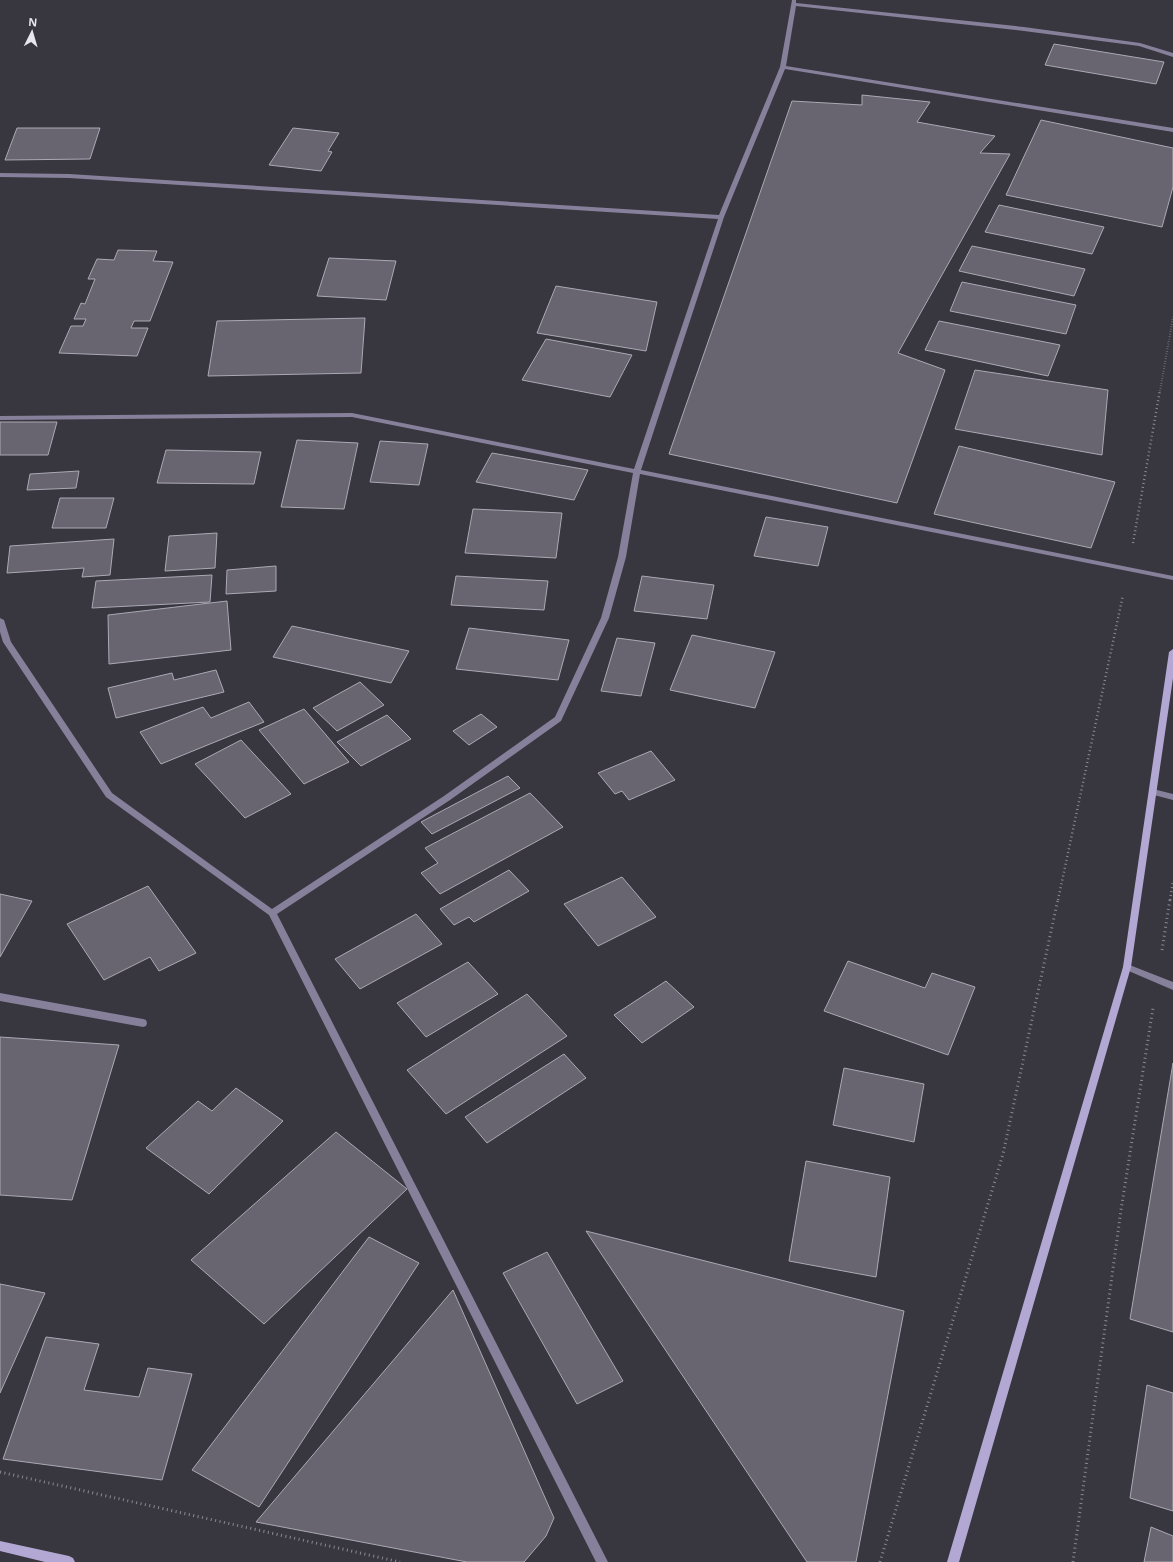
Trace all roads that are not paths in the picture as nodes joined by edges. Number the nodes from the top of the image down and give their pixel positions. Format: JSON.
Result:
{"nodes":[{"id":1,"x":794,"y":2,"type":"edge"},
{"id":2,"x":1173,"y":56,"type":"edge"},
{"id":3,"x":783,"y":67,"type":"junction"},
{"id":4,"x":1173,"y":130,"type":"edge"},
{"id":5,"x":0,"y":174,"type":"edge"},
{"id":6,"x":721,"y":217,"type":"junction"},
{"id":7,"x":0,"y":418,"type":"edge"},
{"id":8,"x":637,"y":471,"type":"junction"},
{"id":9,"x":1173,"y":578,"type":"edge"},
{"id":10,"x":0,"y":620,"type":"edge"},
{"id":11,"x":1173,"y":652,"type":"edge"},
{"id":12,"x":1153,"y":792,"type":"junction"},
{"id":13,"x":1173,"y":797,"type":"edge"},
{"id":14,"x":272,"y":914,"type":"junction"},
{"id":15,"x":1127,"y":967,"type":"junction"},
{"id":16,"x":1173,"y":986,"type":"edge"},
{"id":17,"x":0,"y":997,"type":"edge"},
{"id":18,"x":143,"y":1022,"type":"dead end"},
{"id":19,"x":0,"y":1546,"type":"edge"},
{"id":20,"x":69,"y":1562,"type":"edge"},
{"id":21,"x":602,"y":1562,"type":"edge"},
{"id":22,"x":953,"y":1562,"type":"edge"}],
"edges":[{"from":1,"to":2,"type":"street"},
{"from":1,"to":3,"type":"street"},
{"from":3,"to":4,"type":"street"},
{"from":3,"to":6,"type":"street"},
{"from":5,"to":6,"type":"street"},
{"from":6,"to":8,"type":"street"},
{"from":7,"to":8,"type":"street"},
{"from":8,"to":9,"type":"street"},
{"from":8,"to":14,"type":"street"},
{"from":10,"to":14,"type":"street"},
{"from":11,"to":12,"type":"main road"},
{"from":12,"to":13,"type":"street"},
{"from":12,"to":15,"type":"main road"},
{"from":14,"to":21,"type":"street"},
{"from":15,"to":16,"type":"street"},
{"from":15,"to":22,"type":"main road"},
{"from":17,"to":18,"type":"street"},
{"from":19,"to":20,"type":"main road"}]}
